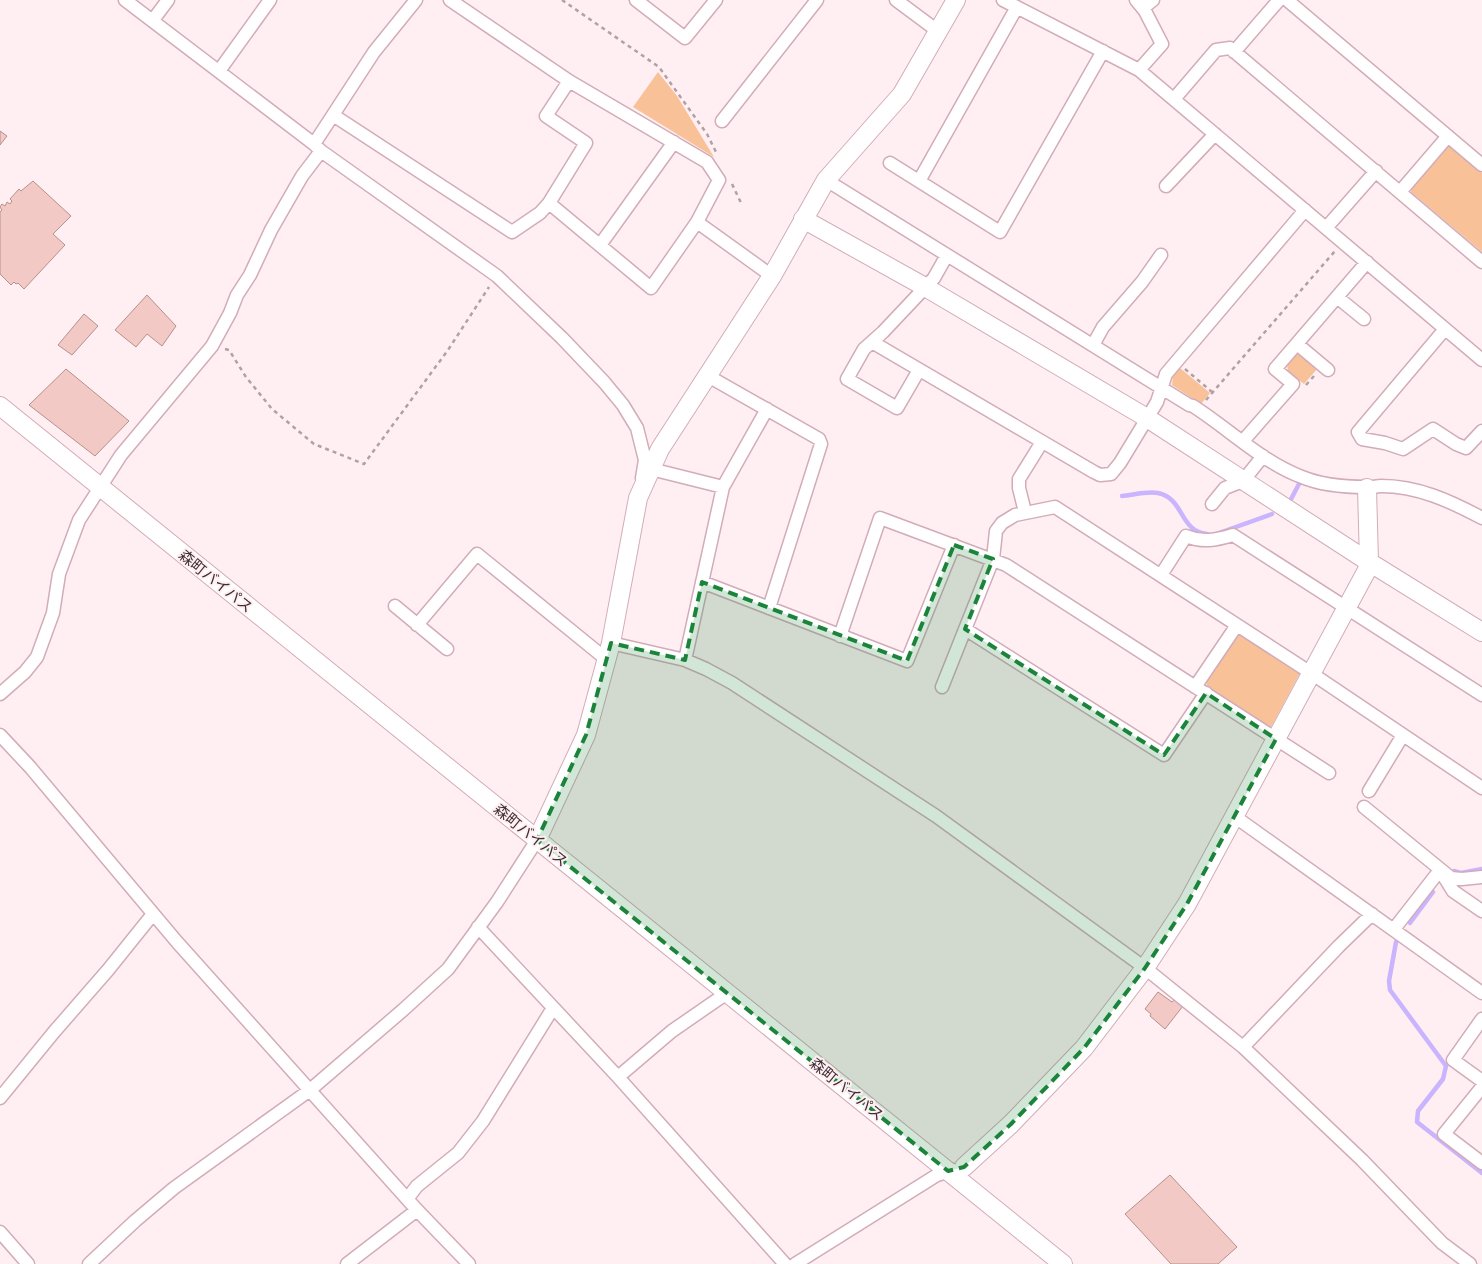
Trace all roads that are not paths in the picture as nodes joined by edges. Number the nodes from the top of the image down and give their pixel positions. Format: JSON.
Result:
{"nodes":[{"id":1,"x":125,"y":0,"type":"edge"},
{"id":2,"x":168,"y":0,"type":"edge"},
{"id":3,"x":270,"y":0,"type":"edge"},
{"id":4,"x":416,"y":0,"type":"edge"},
{"id":5,"x":450,"y":0,"type":"edge"},
{"id":6,"x":636,"y":0,"type":"edge"},
{"id":7,"x":716,"y":0,"type":"edge"},
{"id":8,"x":818,"y":0,"type":"edge"},
{"id":9,"x":896,"y":0,"type":"edge"},
{"id":10,"x":956,"y":0,"type":"edge"},
{"id":11,"x":1003,"y":0,"type":"edge"},
{"id":12,"x":1279,"y":0,"type":"edge"},
{"id":13,"x":1287,"y":0,"type":"edge"},
{"id":14,"x":1144,"y":3,"type":"edge"},
{"id":15,"x":1017,"y":7,"type":"junction"},
{"id":16,"x":153,"y":20,"type":"junction"},
{"id":17,"x":939,"y":32,"type":"junction"},
{"id":18,"x":1103,"y":51,"type":"junction"},
{"id":19,"x":1234,"y":52,"type":"junction"},
{"id":20,"x":1140,"y":70,"type":"junction"},
{"id":21,"x":219,"y":71,"type":"junction"},
{"id":22,"x":569,"y":81,"type":"junction"},
{"id":23,"x":1174,"y":99,"type":"junction"},
{"id":24,"x":333,"y":115,"type":"junction"},
{"id":25,"x":722,"y":121,"type":"dead end"},
{"id":26,"x":1215,"y":134,"type":"junction"},
{"id":27,"x":1448,"y":136,"type":"junction"},
{"id":28,"x":674,"y":142,"type":"junction"},
{"id":29,"x":317,"y":147,"type":"junction"},
{"id":30,"x":890,"y":163,"type":"dead end"},
{"id":31,"x":1482,"y":165,"type":"edge"},
{"id":32,"x":1376,"y":171,"type":"junction"},
{"id":33,"x":826,"y":180,"type":"junction"},
{"id":34,"x":919,"y":181,"type":"junction"},
{"id":35,"x":1166,"y":186,"type":"dead end"},
{"id":36,"x":1400,"y":192,"type":"junction"},
{"id":37,"x":549,"y":202,"type":"junction"},
{"id":38,"x":1305,"y":210,"type":"junction"},
{"id":39,"x":804,"y":219,"type":"junction"},
{"id":40,"x":697,"y":222,"type":"junction"},
{"id":41,"x":1326,"y":228,"type":"junction"},
{"id":42,"x":600,"y":246,"type":"junction"},
{"id":43,"x":947,"y":255,"type":"junction"},
{"id":44,"x":1161,"y":255,"type":"dead end"},
{"id":45,"x":1367,"y":262,"type":"junction"},
{"id":46,"x":1482,"y":262,"type":"edge"},
{"id":47,"x":772,"y":276,"type":"junction"},
{"id":48,"x":925,"y":287,"type":"junction"},
{"id":49,"x":1337,"y":297,"type":"junction"},
{"id":50,"x":1364,"y":319,"type":"dead end"},
{"id":51,"x":1445,"y":329,"type":"junction"},
{"id":52,"x":872,"y":342,"type":"junction"},
{"id":53,"x":1297,"y":344,"type":"junction"},
{"id":54,"x":1093,"y":345,"type":"junction"},
{"id":55,"x":1482,"y":360,"type":"edge"},
{"id":56,"x":1325,"y":368,"type":"road end"},
{"id":57,"x":919,"y":370,"type":"junction"},
{"id":58,"x":708,"y":376,"type":"junction"},
{"id":59,"x":1162,"y":387,"type":"junction"},
{"id":60,"x":0,"y":406,"type":"edge"},
{"id":61,"x":766,"y":409,"type":"junction"},
{"id":62,"x":1147,"y":418,"type":"junction"},
{"id":63,"x":1482,"y":431,"type":"edge"},
{"id":64,"x":1243,"y":441,"type":"junction"},
{"id":65,"x":1042,"y":442,"type":"junction"},
{"id":66,"x":1263,"y":456,"type":"junction"},
{"id":67,"x":651,"y":469,"type":"junction"},
{"id":68,"x":1243,"y":481,"type":"junction"},
{"id":69,"x":723,"y":487,"type":"junction"},
{"id":70,"x":101,"y":488,"type":"junction"},
{"id":71,"x":1367,"y":488,"type":"junction"},
{"id":72,"x":638,"y":498,"type":"junction"},
{"id":73,"x":1212,"y":504,"type":"dead end"},
{"id":74,"x":1025,"y":512,"type":"junction"},
{"id":75,"x":1482,"y":518,"type":"edge"},
{"id":76,"x":954,"y":545,"type":"junction"},
{"id":77,"x":993,"y":560,"type":"junction"},
{"id":78,"x":1369,"y":562,"type":"junction"},
{"id":79,"x":1161,"y":575,"type":"junction"},
{"id":80,"x":702,"y":582,"type":"junction"},
{"id":81,"x":394,"y":606,"type":"dead end"},
{"id":82,"x":769,"y":608,"type":"junction"},
{"id":83,"x":1346,"y":609,"type":"junction"},
{"id":84,"x":417,"y":624,"type":"junction"},
{"id":85,"x":1237,"y":625,"type":"junction"},
{"id":86,"x":965,"y":629,"type":"junction"},
{"id":87,"x":1482,"y":632,"type":"edge"},
{"id":88,"x":840,"y":636,"type":"junction"},
{"id":89,"x":447,"y":649,"type":"dead end"},
{"id":90,"x":609,"y":651,"type":"junction"},
{"id":91,"x":685,"y":660,"type":"junction"},
{"id":92,"x":1311,"y":673,"type":"junction"},
{"id":93,"x":942,"y":687,"type":"dead end"},
{"id":94,"x":1200,"y":690,"type":"junction"},
{"id":95,"x":0,"y":694,"type":"edge"},
{"id":96,"x":1482,"y":695,"type":"edge"},
{"id":97,"x":0,"y":735,"type":"edge"},
{"id":98,"x":1403,"y":735,"type":"junction"},
{"id":99,"x":1276,"y":739,"type":"junction"},
{"id":100,"x":1329,"y":774,"type":"dead end"},
{"id":101,"x":1481,"y":786,"type":"edge"},
{"id":102,"x":1369,"y":791,"type":"dead end"},
{"id":103,"x":1364,"y":807,"type":"dead end"},
{"id":104,"x":1234,"y":816,"type":"junction"},
{"id":105,"x":537,"y":840,"type":"junction"},
{"id":106,"x":1440,"y":870,"type":"junction"},
{"id":107,"x":1482,"y":877,"type":"edge"},
{"id":108,"x":1482,"y":911,"type":"edge"},
{"id":109,"x":153,"y":914,"type":"junction"},
{"id":110,"x":1372,"y":914,"type":"junction"},
{"id":111,"x":478,"y":927,"type":"junction"},
{"id":112,"x":1394,"y":929,"type":"junction"},
{"id":113,"x":1145,"y":968,"type":"junction"},
{"id":114,"x":727,"y":993,"type":"junction"},
{"id":115,"x":1482,"y":993,"type":"edge"},
{"id":116,"x":553,"y":1008,"type":"junction"},
{"id":117,"x":1482,"y":1019,"type":"edge"},
{"id":118,"x":1243,"y":1047,"type":"junction"},
{"id":119,"x":618,"y":1077,"type":"junction"},
{"id":120,"x":1482,"y":1081,"type":"edge"},
{"id":121,"x":1482,"y":1087,"type":"edge"},
{"id":122,"x":310,"y":1090,"type":"junction"},
{"id":123,"x":0,"y":1098,"type":"edge"},
{"id":124,"x":1482,"y":1164,"type":"edge"},
{"id":125,"x":956,"y":1169,"type":"junction"},
{"id":126,"x":407,"y":1199,"type":"junction"},
{"id":127,"x":416,"y":1210,"type":"junction"},
{"id":128,"x":0,"y":1232,"type":"edge"},
{"id":129,"x":28,"y":1264,"type":"edge"},
{"id":130,"x":89,"y":1264,"type":"edge"},
{"id":131,"x":347,"y":1264,"type":"edge"},
{"id":132,"x":469,"y":1264,"type":"edge"},
{"id":133,"x":785,"y":1264,"type":"edge"},
{"id":134,"x":795,"y":1264,"type":"edge"},
{"id":135,"x":1063,"y":1264,"type":"edge"},
{"id":136,"x":1470,"y":1264,"type":"edge"}],
"edges":[{"from":1,"to":16,"type":"street"},
{"from":2,"to":16,"type":"street"},
{"from":3,"to":21,"type":"street"},
{"from":4,"to":24,"type":"street"},
{"from":5,"to":22,"type":"street"},
{"from":6,"to":7,"type":"street"},
{"from":8,"to":25,"type":"street"},
{"from":9,"to":17,"type":"street"},
{"from":10,"to":17,"type":"street"},
{"from":11,"to":15,"type":"street"},
{"from":12,"to":19,"type":"street"},
{"from":13,"to":27,"type":"street"},
{"from":14,"to":20,"type":"street"},
{"from":15,"to":18,"type":"street"},
{"from":15,"to":34,"type":"street"},
{"from":16,"to":21,"type":"street"},
{"from":17,"to":33,"type":"street"},
{"from":18,"to":20,"type":"street"},
{"from":18,"to":34,"type":"street"},
{"from":19,"to":23,"type":"street"},
{"from":19,"to":32,"type":"street"},
{"from":20,"to":23,"type":"street"},
{"from":21,"to":29,"type":"street"},
{"from":22,"to":28,"type":"street"},
{"from":22,"to":37,"type":"street"},
{"from":23,"to":26,"type":"street"},
{"from":24,"to":29,"type":"street"},
{"from":24,"to":37,"type":"street"},
{"from":26,"to":35,"type":"street"},
{"from":26,"to":38,"type":"street"},
{"from":27,"to":31,"type":"street"},
{"from":27,"to":36,"type":"street"},
{"from":28,"to":40,"type":"street"},
{"from":28,"to":42,"type":"street"},
{"from":29,"to":70,"type":"street"},
{"from":29,"to":72,"type":"street"},
{"from":30,"to":34,"type":"street"},
{"from":32,"to":36,"type":"street"},
{"from":32,"to":41,"type":"street"},
{"from":33,"to":39,"type":"street"},
{"from":33,"to":43,"type":"street"},
{"from":36,"to":46,"type":"street"},
{"from":37,"to":42,"type":"street"},
{"from":38,"to":41,"type":"street"},
{"from":38,"to":59,"type":"street"},
{"from":39,"to":47,"type":"street"},
{"from":39,"to":48,"type":"street"},
{"from":40,"to":42,"type":"street"},
{"from":40,"to":47,"type":"street"},
{"from":41,"to":45,"type":"street"},
{"from":43,"to":48,"type":"street"},
{"from":43,"to":54,"type":"street"},
{"from":44,"to":54,"type":"street"},
{"from":45,"to":49,"type":"street"},
{"from":45,"to":51,"type":"street"},
{"from":47,"to":58,"type":"street"},
{"from":48,"to":52,"type":"street"},
{"from":48,"to":62,"type":"street"},
{"from":49,"to":50,"type":"street"},
{"from":49,"to":53,"type":"street"},
{"from":51,"to":55,"type":"street"},
{"from":51,"to":63,"type":"street"},
{"from":52,"to":57,"type":"street"},
{"from":52,"to":57,"type":"street"},
{"from":53,"to":56,"type":"street"},
{"from":53,"to":64,"type":"street"},
{"from":54,"to":59,"type":"street"},
{"from":57,"to":65,"type":"street"},
{"from":58,"to":61,"type":"street"},
{"from":58,"to":67,"type":"street"},
{"from":59,"to":62,"type":"street"},
{"from":59,"to":64,"type":"street"},
{"from":60,"to":70,"type":"street","name":"森町バイパス"},
{"from":61,"to":69,"type":"street"},
{"from":61,"to":82,"type":"street"},
{"from":62,"to":65,"type":"street"},
{"from":62,"to":68,"type":"street"},
{"from":64,"to":66,"type":"street"},
{"from":65,"to":74,"type":"street"},
{"from":66,"to":68,"type":"street"},
{"from":66,"to":71,"type":"street"},
{"from":67,"to":69,"type":"street"},
{"from":67,"to":72,"type":"street"},
{"from":68,"to":73,"type":"street"},
{"from":68,"to":78,"type":"street"},
{"from":69,"to":80,"type":"street"},
{"from":70,"to":95,"type":"street"},
{"from":70,"to":105,"type":"street","name":"森町バイパス"},
{"from":71,"to":75,"type":"street"},
{"from":71,"to":78,"type":"street"},
{"from":72,"to":90,"type":"street"},
{"from":74,"to":77,"type":"street"},
{"from":74,"to":79,"type":"street"},
{"from":76,"to":77,"type":"street"},
{"from":76,"to":88,"type":"street"},
{"from":76,"to":88,"type":"street"},
{"from":77,"to":86,"type":"street"},
{"from":77,"to":94,"type":"street"},
{"from":78,"to":83,"type":"street"},
{"from":78,"to":87,"type":"street"},
{"from":79,"to":83,"type":"street"},
{"from":79,"to":85,"type":"street"},
{"from":80,"to":82,"type":"street"},
{"from":80,"to":91,"type":"street"},
{"from":81,"to":84,"type":"street"},
{"from":82,"to":88,"type":"street"},
{"from":83,"to":92,"type":"street"},
{"from":83,"to":96,"type":"street"},
{"from":84,"to":89,"type":"street"},
{"from":84,"to":90,"type":"street"},
{"from":85,"to":92,"type":"street"},
{"from":85,"to":94,"type":"street"},
{"from":86,"to":93,"type":"street"},
{"from":86,"to":94,"type":"street"},
{"from":90,"to":91,"type":"street"},
{"from":90,"to":105,"type":"street"},
{"from":91,"to":113,"type":"street"},
{"from":92,"to":98,"type":"street"},
{"from":92,"to":99,"type":"street"},
{"from":94,"to":99,"type":"street"},
{"from":97,"to":109,"type":"street"},
{"from":98,"to":101,"type":"street"},
{"from":98,"to":102,"type":"street"},
{"from":99,"to":100,"type":"street"},
{"from":99,"to":104,"type":"street"},
{"from":103,"to":106,"type":"street"},
{"from":104,"to":110,"type":"street"},
{"from":104,"to":113,"type":"street"},
{"from":105,"to":111,"type":"street"},
{"from":105,"to":114,"type":"street","name":"森町バイパス"},
{"from":106,"to":107,"type":"street"},
{"from":106,"to":108,"type":"street"},
{"from":106,"to":112,"type":"street"},
{"from":109,"to":122,"type":"street"},
{"from":109,"to":123,"type":"street"},
{"from":110,"to":112,"type":"street"},
{"from":110,"to":118,"type":"street"},
{"from":111,"to":116,"type":"street"},
{"from":111,"to":122,"type":"street"},
{"from":112,"to":115,"type":"street"},
{"from":113,"to":118,"type":"street"},
{"from":113,"to":125,"type":"street"},
{"from":114,"to":119,"type":"street"},
{"from":114,"to":125,"type":"street","name":"森町バイパス"},
{"from":116,"to":119,"type":"street"},
{"from":116,"to":126,"type":"street"},
{"from":117,"to":120,"type":"street"},
{"from":118,"to":136,"type":"street"},
{"from":119,"to":133,"type":"street"},
{"from":121,"to":124,"type":"street"},
{"from":122,"to":126,"type":"street"},
{"from":122,"to":130,"type":"street"},
{"from":125,"to":134,"type":"street"},
{"from":125,"to":135,"type":"street","name":"森町バイパス"},
{"from":126,"to":127,"type":"street"},
{"from":127,"to":131,"type":"street"},
{"from":127,"to":132,"type":"street"},
{"from":128,"to":129,"type":"street"}]}
